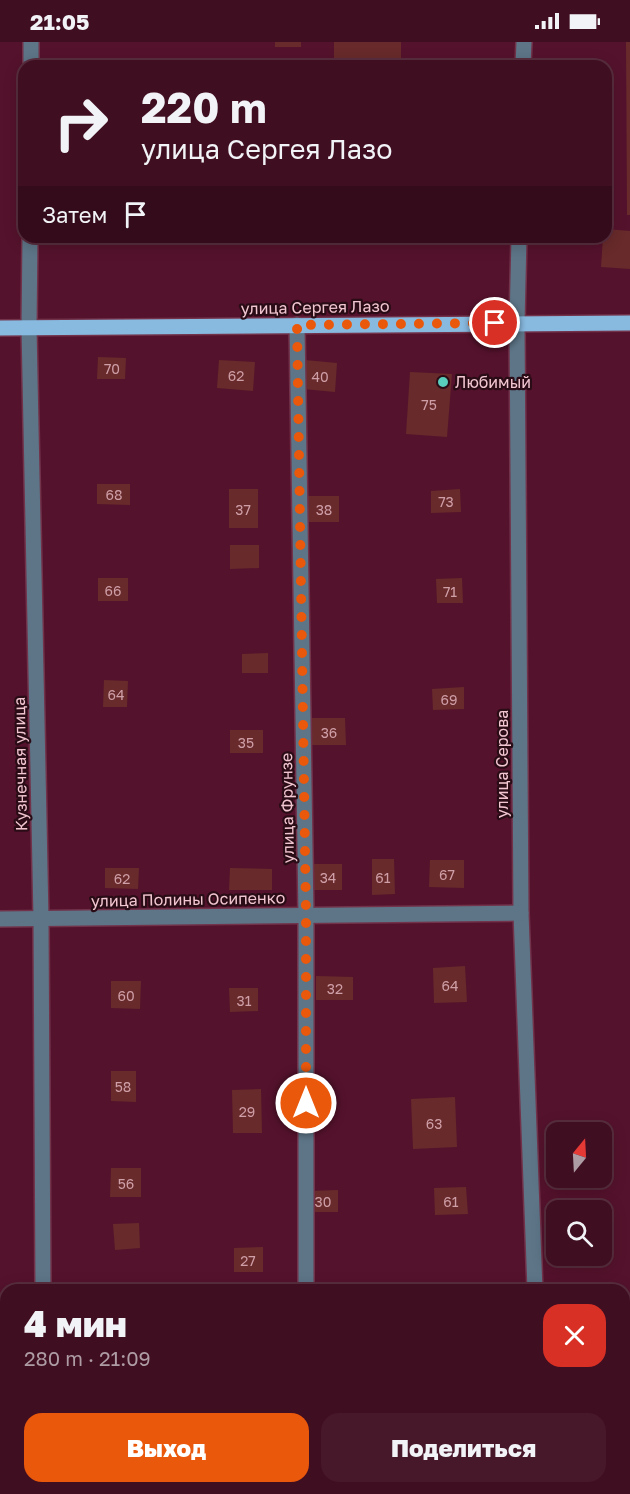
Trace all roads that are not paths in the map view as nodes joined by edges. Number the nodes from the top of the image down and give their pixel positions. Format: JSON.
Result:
{"nodes":[{"id":1,"x":31,"y":42,"type":"edge"},
{"id":2,"x":524,"y":42,"type":"edge"},
{"id":3,"x":31,"y":60,"type":"edge"},
{"id":4,"x":523,"y":60,"type":"edge"},
{"id":5,"x":30,"y":243,"type":"edge"},
{"id":6,"x":519,"y":243,"type":"edge"},
{"id":7,"x":630,"y":322,"type":"edge"},
{"id":8,"x":518,"y":323,"type":"junction"},
{"id":9,"x":297,"y":325,"type":"junction"},
{"id":10,"x":0,"y":328,"type":"edge"},
{"id":11,"x":29,"y":328,"type":"junction"},
{"id":12,"x":521,"y":913,"type":"junction"},
{"id":13,"x":306,"y":915,"type":"junction"},
{"id":14,"x":41,"y":918,"type":"junction"},
{"id":15,"x":0,"y":919,"type":"edge"},
{"id":16,"x":43,"y":1284,"type":"edge"},
{"id":17,"x":306,"y":1284,"type":"edge"},
{"id":18,"x":535,"y":1284,"type":"edge"}],
"edges":[{"from":1,"to":3,"type":"street"},
{"from":2,"to":4,"type":"street"},
{"from":5,"to":11,"type":"street","name":"Кузнечная улица"},
{"from":6,"to":8,"type":"street","name":"улица Серова"},
{"from":7,"to":8,"type":"main road","name":"улица Сергея Лазо"},
{"from":8,"to":9,"type":"main road","name":"улица Сергея Лазо"},
{"from":8,"to":12,"type":"street","name":"улица Серова"},
{"from":9,"to":11,"type":"main road","name":"улица Сергея Лазо"},
{"from":9,"to":13,"type":"street","name":"улица Фрунзе"},
{"from":10,"to":11,"type":"main road","name":"улица Сергея Лазо"},
{"from":11,"to":14,"type":"street","name":"Кузнечная улица"},
{"from":12,"to":13,"type":"street","name":"улица Полины Осипенко"},
{"from":12,"to":18,"type":"street","name":"улица Серова"},
{"from":13,"to":14,"type":"street","name":"улица Полины Осипенко"},
{"from":13,"to":17,"type":"street","name":"улица Фрунзе"},
{"from":14,"to":15,"type":"street","name":"улица Полины Осипенко"},
{"from":14,"to":16,"type":"street","name":"Кузнечная улица"}]}
